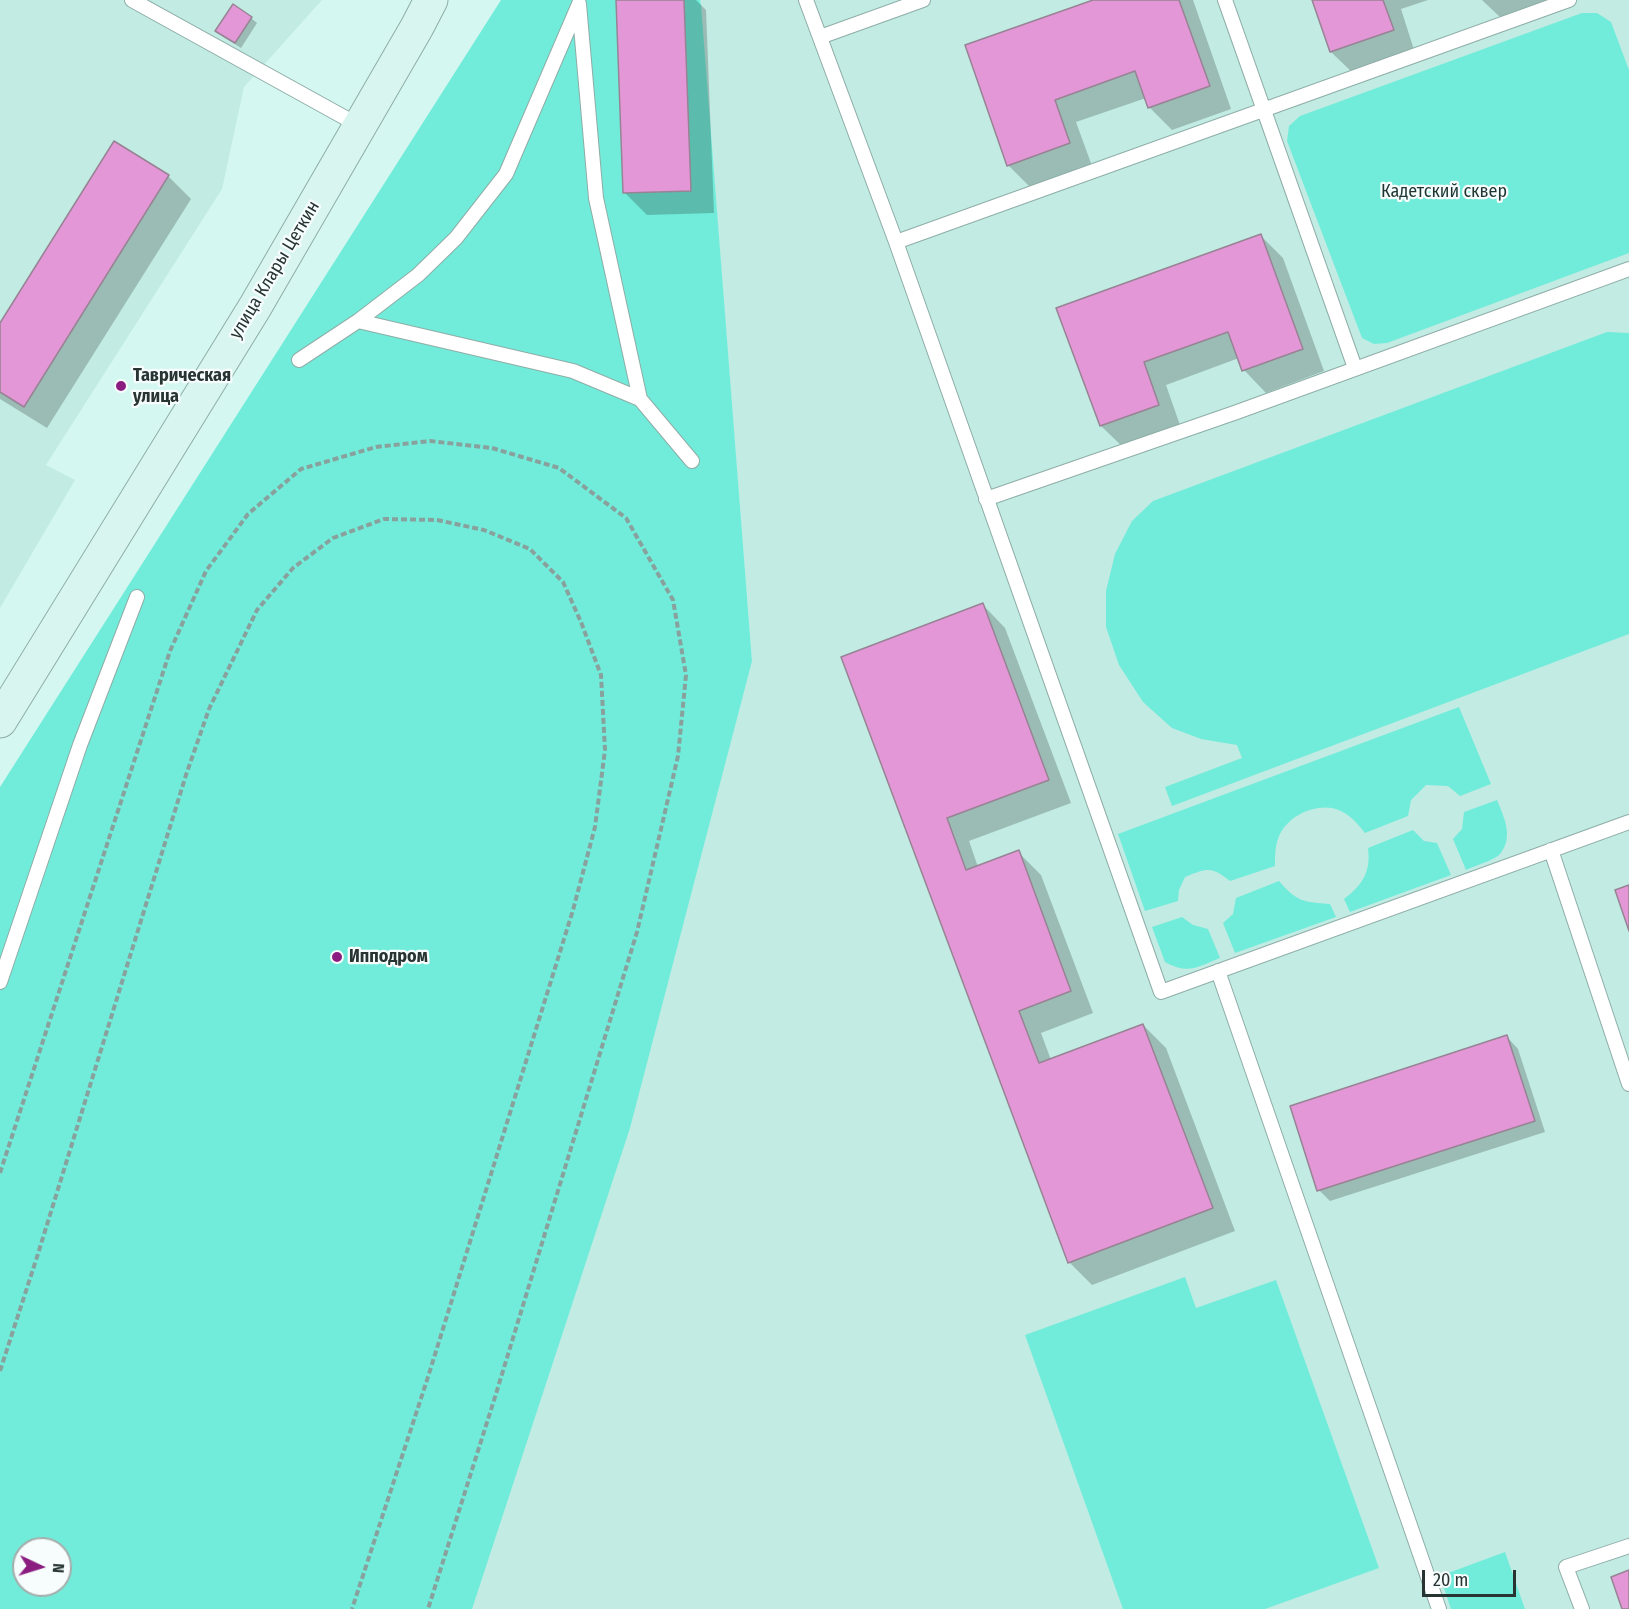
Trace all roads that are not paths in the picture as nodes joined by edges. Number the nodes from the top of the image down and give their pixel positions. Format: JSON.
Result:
{"nodes":[{"id":1,"x":132,"y":0,"type":"edge"},
{"id":2,"x":431,"y":0,"type":"edge"},
{"id":3,"x":806,"y":0,"type":"edge"},
{"id":4,"x":923,"y":0,"type":"edge"},
{"id":5,"x":1225,"y":0,"type":"edge"},
{"id":6,"x":1569,"y":0,"type":"edge"},
{"id":7,"x":575,"y":2,"type":"edge"},
{"id":8,"x":820,"y":37,"type":"junction"},
{"id":9,"x":1264,"y":110,"type":"junction"},
{"id":10,"x":360,"y":126,"type":"junction"},
{"id":11,"x":896,"y":242,"type":"junction"},
{"id":12,"x":1629,"y":268,"type":"edge"},
{"id":13,"x":358,"y":321,"type":"junction"},
{"id":14,"x":299,"y":360,"type":"dead end"},
{"id":15,"x":1355,"y":368,"type":"junction"},
{"id":16,"x":640,"y":399,"type":"junction"},
{"id":17,"x":692,"y":461,"type":"dead end"},
{"id":18,"x":986,"y":500,"type":"junction"},
{"id":19,"x":137,"y":597,"type":"dead end"},
{"id":20,"x":0,"y":721,"type":"edge"},
{"id":21,"x":1629,"y":822,"type":"edge"},
{"id":22,"x":1551,"y":850,"type":"junction"},
{"id":23,"x":1218,"y":971,"type":"junction"},
{"id":24,"x":0,"y":982,"type":"edge"},
{"id":25,"x":1629,"y":1084,"type":"edge"},
{"id":26,"x":1629,"y":1546,"type":"edge"},
{"id":27,"x":1439,"y":1609,"type":"edge"},
{"id":28,"x":1582,"y":1609,"type":"edge"}],
"edges":[{"from":1,"to":10,"type":"lane"},
{"from":2,"to":10,"type":"street","name":"улица Клары Цеткин"},
{"from":3,"to":8,"type":"lane"},
{"from":4,"to":8,"type":"lane"},
{"from":5,"to":9,"type":"lane"},
{"from":6,"to":9,"type":"lane"},
{"from":7,"to":13,"type":"lane"},
{"from":7,"to":16,"type":"lane"},
{"from":8,"to":11,"type":"lane"},
{"from":9,"to":11,"type":"lane"},
{"from":9,"to":15,"type":"lane"},
{"from":10,"to":20,"type":"street","name":"улица Клары Цеткин"},
{"from":11,"to":18,"type":"lane"},
{"from":12,"to":15,"type":"lane"},
{"from":13,"to":14,"type":"lane"},
{"from":13,"to":16,"type":"lane"},
{"from":15,"to":18,"type":"lane"},
{"from":16,"to":17,"type":"lane"},
{"from":18,"to":23,"type":"lane"},
{"from":19,"to":24,"type":"lane"},
{"from":21,"to":22,"type":"lane"},
{"from":22,"to":23,"type":"lane"},
{"from":22,"to":25,"type":"lane"},
{"from":23,"to":27,"type":"lane"},
{"from":26,"to":28,"type":"lane"}]}
